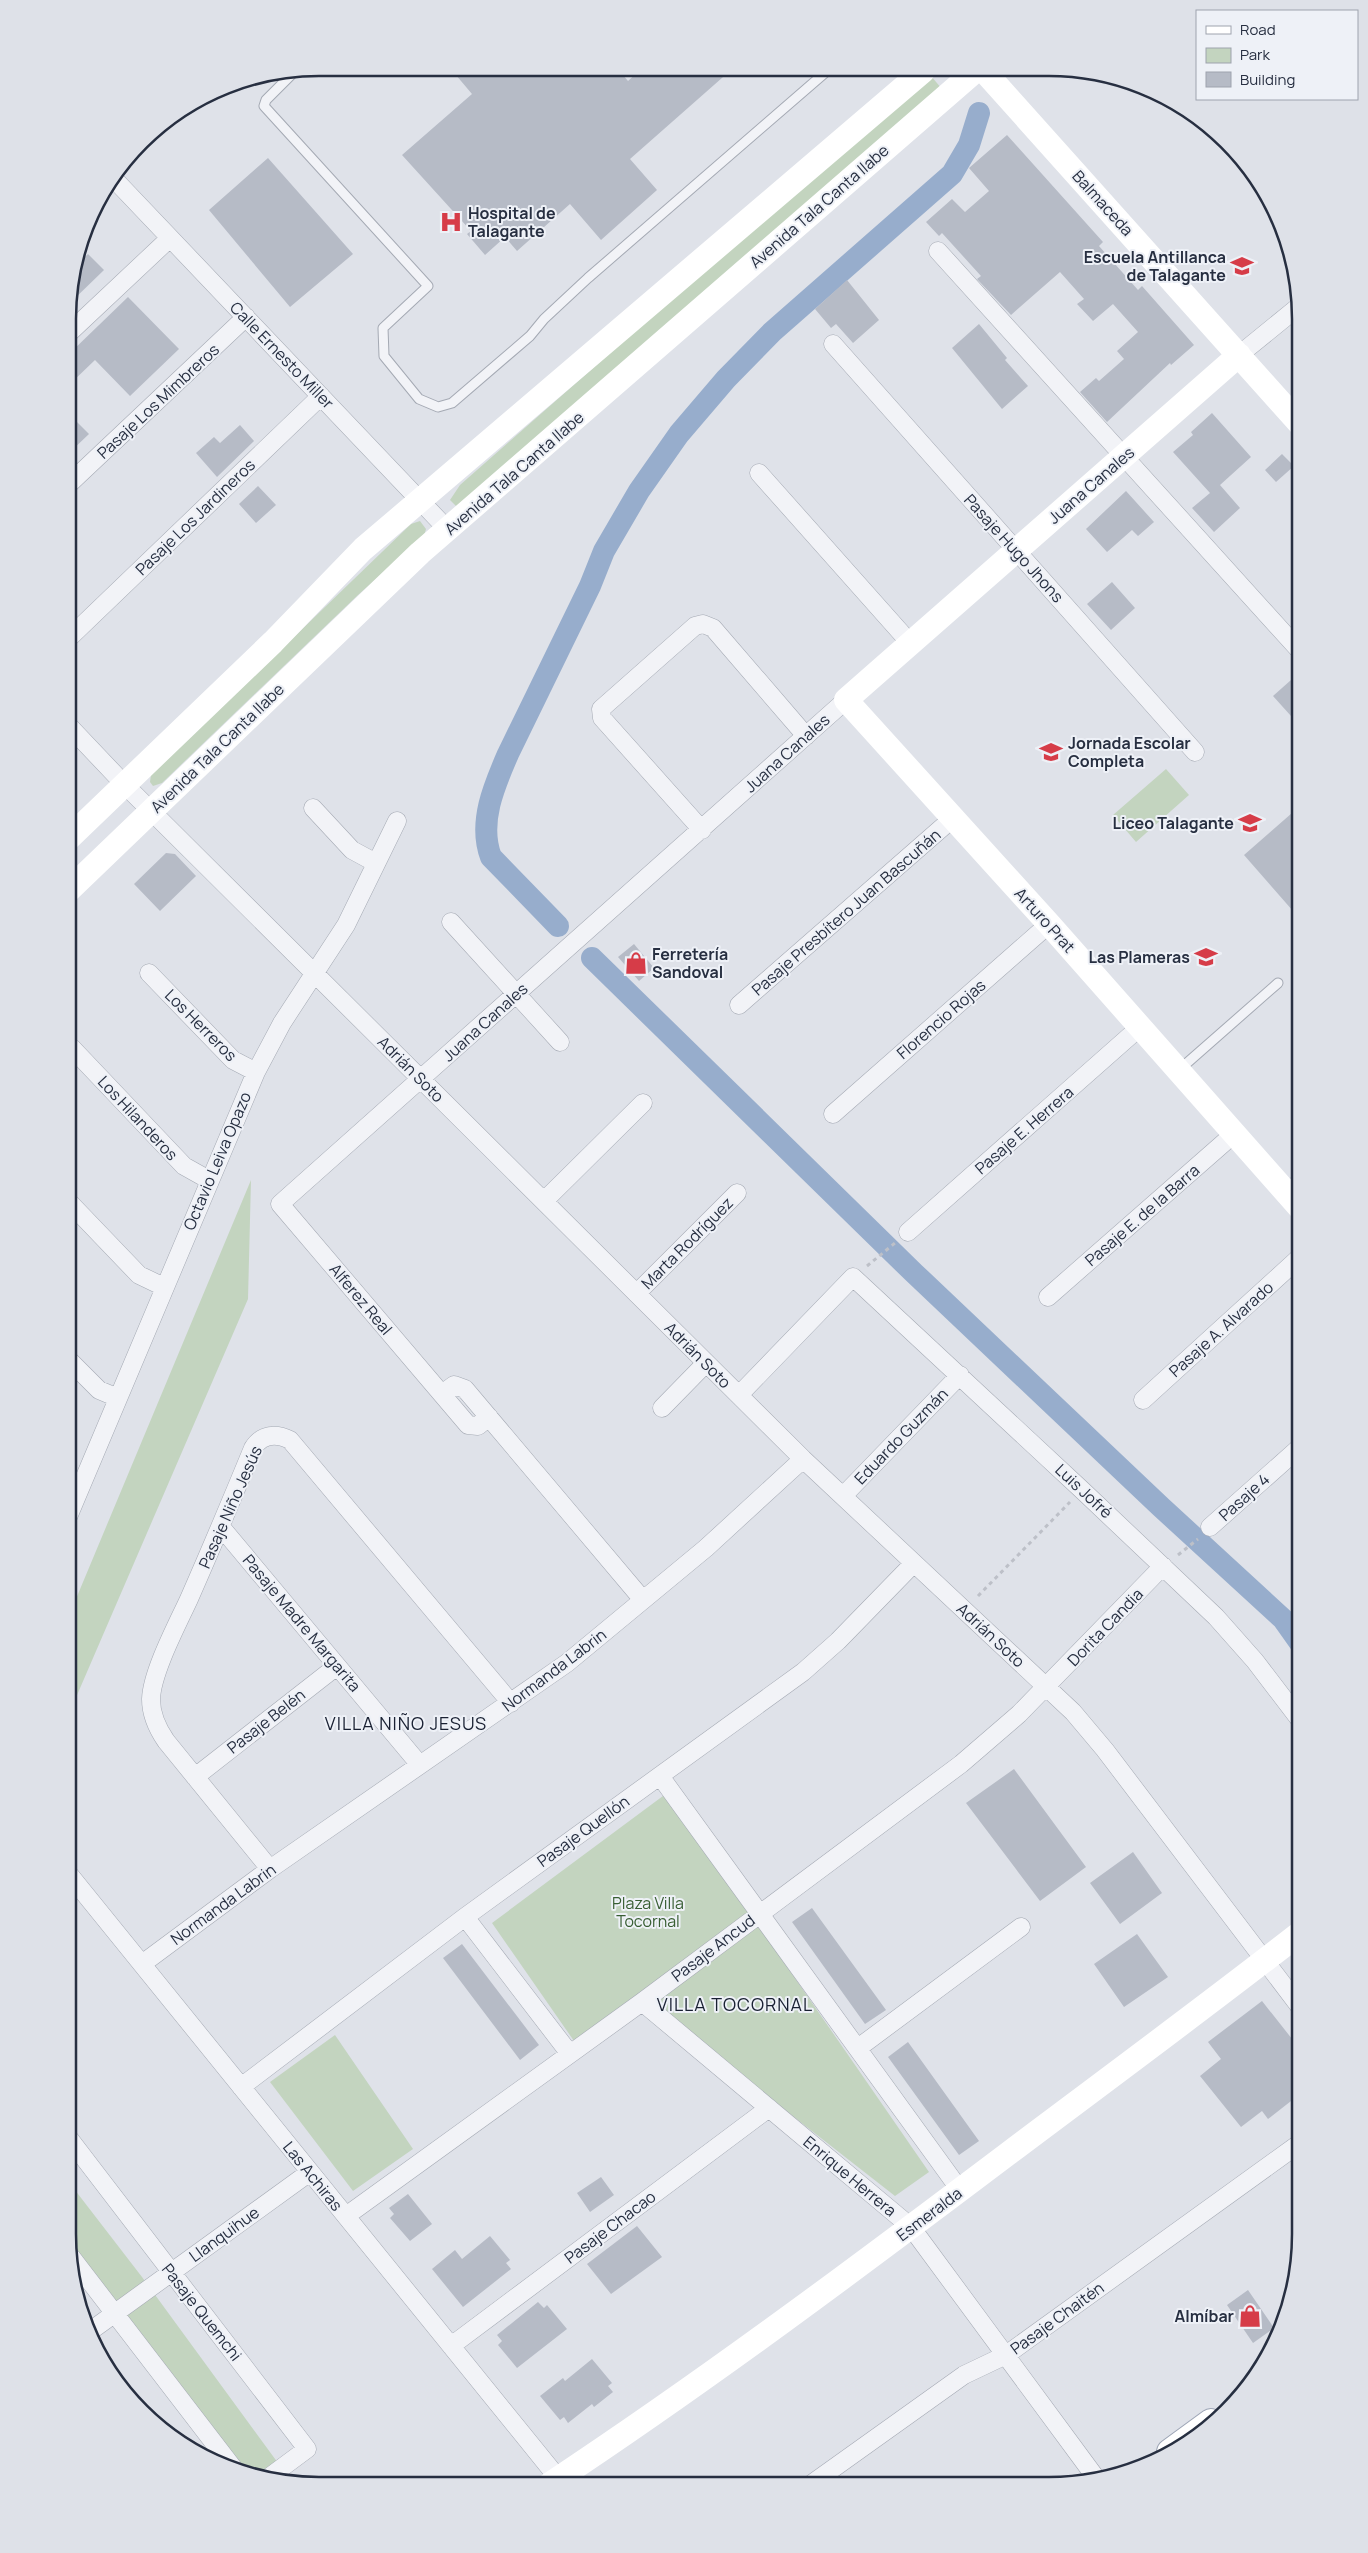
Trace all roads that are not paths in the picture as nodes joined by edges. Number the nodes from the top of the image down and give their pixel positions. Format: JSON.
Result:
{"nodes":[{"id":1,"x":821,"y":76,"type":"edge"},
{"id":2,"x":917,"y":76,"type":"edge"},
{"id":3,"x":969,"y":76,"type":"edge"},
{"id":4,"x":989,"y":76,"type":"edge"},
{"id":5,"x":288,"y":78,"type":"edge"},
{"id":6,"x":118,"y":183,"type":"edge"},
{"id":7,"x":170,"y":238,"type":"junction"},
{"id":8,"x":938,"y":251,"type":"dead end"},
{"id":9,"x":1292,"y":312,"type":"edge"},
{"id":10,"x":246,"y":317,"type":"junction"},
{"id":11,"x":76,"y":326,"type":"edge"},
{"id":12,"x":833,"y":344,"type":"dead end"},
{"id":13,"x":1239,"y":355,"type":"junction"},
{"id":14,"x":321,"y":396,"type":"junction"},
{"id":15,"x":1292,"y":415,"type":"edge"},
{"id":16,"x":1124,"y":456,"type":"junction"},
{"id":17,"x":758,"y":473,"type":"dead end"},
{"id":18,"x":76,"y":477,"type":"edge"},
{"id":19,"x":420,"y":500,"type":"junction"},
{"id":20,"x":448,"y":530,"type":"junction"},
{"id":21,"x":1017,"y":551,"type":"junction"},
{"id":22,"x":76,"y":631,"type":"edge"},
{"id":23,"x":1292,"y":642,"type":"edge"},
{"id":24,"x":911,"y":644,"type":"junction"},
{"id":25,"x":846,"y":700,"type":"junction"},
{"id":26,"x":76,"y":733,"type":"edge"},
{"id":27,"x":806,"y":736,"type":"junction"},
{"id":28,"x":1195,"y":752,"type":"dead end"},
{"id":29,"x":124,"y":784,"type":"junction"},
{"id":30,"x":313,"y":808,"type":"dead end"},
{"id":31,"x":152,"y":812,"type":"junction"},
{"id":32,"x":954,"y":818,"type":"junction"},
{"id":33,"x":397,"y":821,"type":"dead end"},
{"id":34,"x":702,"y":830,"type":"junction"},
{"id":35,"x":76,"y":831,"type":"edge"},
{"id":36,"x":376,"y":863,"type":"junction"},
{"id":37,"x":76,"y":883,"type":"edge"},
{"id":38,"x":451,"y":922,"type":"dead end"},
{"id":39,"x":1049,"y":924,"type":"junction"},
{"id":40,"x":149,"y":972,"type":"dead end"},
{"id":41,"x":315,"y":974,"type":"junction"},
{"id":42,"x":1278,"y":983,"type":"dead end"},
{"id":43,"x":516,"y":994,"type":"junction"},
{"id":44,"x":739,"y":1005,"type":"dead end"},
{"id":45,"x":1140,"y":1027,"type":"junction"},
{"id":46,"x":560,"y":1042,"type":"dead end"},
{"id":47,"x":76,"y":1052,"type":"edge"},
{"id":48,"x":1179,"y":1070,"type":"junction"},
{"id":49,"x":256,"y":1072,"type":"junction"},
{"id":50,"x":421,"y":1079,"type":"junction"},
{"id":51,"x":643,"y":1103,"type":"dead end"},
{"id":52,"x":833,"y":1114,"type":"dead end"},
{"id":53,"x":1235,"y":1133,"type":"junction"},
{"id":54,"x":210,"y":1180,"type":"junction"},
{"id":55,"x":1292,"y":1191,"type":"edge"},
{"id":56,"x":737,"y":1193,"type":"dead end"},
{"id":57,"x":544,"y":1201,"type":"junction"},
{"id":58,"x":280,"y":1204,"type":"joint"},
{"id":59,"x":76,"y":1209,"type":"edge"},
{"id":60,"x":902,"y":1238,"type":"road end"},
{"id":61,"x":1292,"y":1264,"type":"edge"},
{"id":62,"x":164,"y":1287,"type":"junction"},
{"id":63,"x":637,"y":1293,"type":"junction"},
{"id":64,"x":1048,"y":1297,"type":"dead end"},
{"id":65,"x":706,"y":1363,"type":"junction"},
{"id":66,"x":76,"y":1368,"type":"edge"},
{"id":67,"x":960,"y":1375,"type":"junction"},
{"id":68,"x":739,"y":1395,"type":"junction"},
{"id":69,"x":118,"y":1398,"type":"junction"},
{"id":70,"x":1142,"y":1400,"type":"dead end"},
{"id":71,"x":662,"y":1408,"type":"dead end"},
{"id":72,"x":1292,"y":1454,"type":"edge"},
{"id":73,"x":803,"y":1458,"type":"junction"},
{"id":74,"x":843,"y":1496,"type":"junction"},
{"id":75,"x":76,"y":1498,"type":"edge"},
{"id":76,"x":221,"y":1527,"type":"junction"},
{"id":77,"x":1206,"y":1531,"type":"road end"},
{"id":78,"x":914,"y":1563,"type":"junction"},
{"id":79,"x":1163,"y":1566,"type":"junction"},
{"id":80,"x":644,"y":1600,"type":"junction"},
{"id":81,"x":337,"y":1666,"type":"junction"},
{"id":82,"x":1046,"y":1687,"type":"junction"},
{"id":83,"x":511,"y":1703,"type":"junction"},
{"id":84,"x":1292,"y":1710,"type":"edge"},
{"id":85,"x":420,"y":1765,"type":"junction"},
{"id":86,"x":660,"y":1776,"type":"junction"},
{"id":87,"x":195,"y":1777,"type":"junction"},
{"id":88,"x":270,"y":1869,"type":"junction"},
{"id":89,"x":76,"y":1883,"type":"edge"},
{"id":90,"x":760,"y":1913,"type":"junction"},
{"id":91,"x":465,"y":1917,"type":"junction"},
{"id":92,"x":1021,"y":1927,"type":"dead end"},
{"id":93,"x":1292,"y":1939,"type":"edge"},
{"id":94,"x":1264,"y":1960,"type":"junction"},
{"id":95,"x":142,"y":1964,"type":"junction"},
{"id":96,"x":1292,"y":1997,"type":"edge"},
{"id":97,"x":642,"y":2002,"type":"junction"},
{"id":98,"x":858,"y":2048,"type":"junction"},
{"id":99,"x":570,"y":2054,"type":"junction"},
{"id":100,"x":241,"y":2087,"type":"junction"},
{"id":101,"x":769,"y":2108,"type":"junction"},
{"id":102,"x":76,"y":2147,"type":"edge"},
{"id":103,"x":1292,"y":2149,"type":"edge"},
{"id":104,"x":310,"y":2172,"type":"junction"},
{"id":105,"x":960,"y":2190,"type":"junction"},
{"id":106,"x":346,"y":2216,"type":"junction"},
{"id":107,"x":911,"y":2227,"type":"junction"},
{"id":108,"x":78,"y":2266,"type":"edge"},
{"id":109,"x":171,"y":2272,"type":"junction"},
{"id":110,"x":114,"y":2314,"type":"junction"},
{"id":111,"x":95,"y":2328,"type":"edge"},
{"id":112,"x":451,"y":2346,"type":"junction"},
{"id":113,"x":1006,"y":2355,"type":"junction"},
{"id":114,"x":225,"y":2458,"type":"edge"},
{"id":115,"x":275,"y":2473,"type":"edge"},
{"id":116,"x":1092,"y":2473,"type":"edge"},
{"id":117,"x":551,"y":2477,"type":"edge"},
{"id":118,"x":560,"y":2477,"type":"edge"},
{"id":119,"x":821,"y":2477,"type":"edge"}],
"edges":[{"from":1,"to":5,"type":"lane"},
{"from":2,"to":19,"type":"street"},
{"from":3,"to":20,"type":"street","name":"Avenida Tala Canta Ilabe"},
{"from":4,"to":13,"type":"street","name":"Balmaceda"},
{"from":6,"to":7,"type":"street","name":"Calle Ernesto Miller"},
{"from":7,"to":10,"type":"street","name":"Calle Ernesto Miller"},
{"from":7,"to":11,"type":"street"},
{"from":8,"to":16,"type":"street"},
{"from":9,"to":13,"type":"street","name":"Juana Canales"},
{"from":10,"to":14,"type":"street","name":"Calle Ernesto Miller"},
{"from":10,"to":18,"type":"street","name":"Pasaje Los Mimbreros"},
{"from":12,"to":21,"type":"street","name":"Pasaje Hugo Jhons"},
{"from":13,"to":15,"type":"street","name":"Balmaceda"},
{"from":13,"to":16,"type":"street","name":"Juana Canales"},
{"from":14,"to":19,"type":"street","name":"Calle Ernesto Miller"},
{"from":14,"to":22,"type":"street","name":"Pasaje Los Jardineros"},
{"from":16,"to":21,"type":"street","name":"Juana Canales"},
{"from":16,"to":23,"type":"street"},
{"from":17,"to":24,"type":"street"},
{"from":19,"to":20,"type":"street","name":"Calle Ernesto Miller"},
{"from":19,"to":29,"type":"street"},
{"from":20,"to":31,"type":"street","name":"Avenida Tala Canta Ilabe"},
{"from":21,"to":24,"type":"street","name":"Juana Canales"},
{"from":21,"to":28,"type":"street","name":"Pasaje Hugo Jhons"},
{"from":24,"to":25,"type":"street","name":"Juana Canales"},
{"from":25,"to":27,"type":"street","name":"Juana Canales"},
{"from":25,"to":32,"type":"street","name":"Arturo Prat"},
{"from":26,"to":29,"type":"street","name":"Adrián Soto"},
{"from":27,"to":34,"type":"street","name":"Juana Canales"},
{"from":27,"to":34,"type":"street"},
{"from":29,"to":31,"type":"street","name":"Adrián Soto"},
{"from":29,"to":35,"type":"street"},
{"from":30,"to":36,"type":"street"},
{"from":31,"to":37,"type":"street","name":"Avenida Tala Canta Ilabe"},
{"from":31,"to":41,"type":"street","name":"Adrián Soto"},
{"from":32,"to":39,"type":"street","name":"Arturo Prat"},
{"from":32,"to":44,"type":"street","name":"Pasaje Presbítero Juan Bascuñán"},
{"from":33,"to":36,"type":"street","name":"Octavio Leiva Opazo"},
{"from":34,"to":43,"type":"street","name":"Juana Canales"},
{"from":36,"to":41,"type":"street","name":"Octavio Leiva Opazo"},
{"from":38,"to":43,"type":"street"},
{"from":39,"to":45,"type":"street","name":"Arturo Prat"},
{"from":39,"to":52,"type":"street","name":"Florencio Rojas"},
{"from":40,"to":49,"type":"street","name":"Los Herreros"},
{"from":41,"to":49,"type":"street","name":"Octavio Leiva Opazo"},
{"from":41,"to":50,"type":"street","name":"Adrián Soto"},
{"from":42,"to":48,"type":"lane"},
{"from":43,"to":46,"type":"street"},
{"from":43,"to":50,"type":"street","name":"Juana Canales"},
{"from":45,"to":48,"type":"street","name":"Arturo Prat"},
{"from":45,"to":60,"type":"street","name":"Pasaje E. Herrera"},
{"from":47,"to":54,"type":"street","name":"Los Hilanderos"},
{"from":48,"to":53,"type":"street","name":"Arturo Prat"},
{"from":49,"to":54,"type":"street","name":"Octavio Leiva Opazo"},
{"from":50,"to":57,"type":"street","name":"Adrián Soto"},
{"from":50,"to":58,"type":"street","name":"Juana Canales"},
{"from":51,"to":57,"type":"street"},
{"from":53,"to":55,"type":"street","name":"Arturo Prat"},
{"from":53,"to":64,"type":"street","name":"Pasaje E. de la Barra"},
{"from":54,"to":62,"type":"street","name":"Octavio Leiva Opazo"},
{"from":56,"to":63,"type":"street","name":"Marta Rodríguez"},
{"from":57,"to":63,"type":"street","name":"Adrián Soto"},
{"from":58,"to":80,"type":"street","name":"Alferez Real"},
{"from":59,"to":62,"type":"street"},
{"from":61,"to":70,"type":"street","name":"Pasaje A. Alvarado"},
{"from":62,"to":69,"type":"street","name":"Octavio Leiva Opazo"},
{"from":63,"to":65,"type":"street","name":"Adrián Soto"},
{"from":65,"to":68,"type":"street","name":"Adrián Soto"},
{"from":65,"to":71,"type":"street"},
{"from":66,"to":69,"type":"street"},
{"from":67,"to":68,"type":"street","name":"Luis Jofré"},
{"from":67,"to":74,"type":"street","name":"Eduardo Guzmán"},
{"from":67,"to":79,"type":"street","name":"Luis Jofré"},
{"from":68,"to":73,"type":"street","name":"Adrián Soto"},
{"from":69,"to":75,"type":"street","name":"Octavio Leiva Opazo"},
{"from":72,"to":77,"type":"street","name":"Pasaje 4"},
{"from":73,"to":74,"type":"street","name":"Adrián Soto"},
{"from":73,"to":80,"type":"street","name":"Normanda Labrin"},
{"from":74,"to":78,"type":"street","name":"Adrián Soto"},
{"from":76,"to":81,"type":"street","name":"Pasaje Madre Margarita"},
{"from":76,"to":83,"type":"street","name":"Pasaje Niño Jesús"},
{"from":76,"to":87,"type":"street","name":"Pasaje Niño Jesús"},
{"from":78,"to":82,"type":"street","name":"Adrián Soto"},
{"from":78,"to":86,"type":"street","name":"Pasaje Quellón"},
{"from":79,"to":82,"type":"street","name":"Dorita Candia"},
{"from":79,"to":84,"type":"street","name":"Luis Jofré"},
{"from":80,"to":83,"type":"street","name":"Normanda Labrin"},
{"from":81,"to":85,"type":"street","name":"Pasaje Madre Margarita"},
{"from":81,"to":87,"type":"street","name":"Pasaje Belén"},
{"from":82,"to":90,"type":"street","name":"Pasaje Ancud"},
{"from":82,"to":94,"type":"street","name":"Adrián Soto"},
{"from":83,"to":85,"type":"street","name":"Normanda Labrin"},
{"from":85,"to":88,"type":"street","name":"Normanda Labrin"},
{"from":86,"to":90,"type":"street"},
{"from":86,"to":91,"type":"street","name":"Pasaje Quellón"},
{"from":87,"to":88,"type":"street","name":"Pasaje Niño Jesús"},
{"from":88,"to":95,"type":"street","name":"Normanda Labrin"},
{"from":89,"to":95,"type":"street","name":"Las Achiras"},
{"from":90,"to":97,"type":"street","name":"Pasaje Ancud"},
{"from":90,"to":98,"type":"street"},
{"from":91,"to":99,"type":"street"},
{"from":91,"to":100,"type":"street","name":"Pasaje Quellón"},
{"from":92,"to":98,"type":"street"},
{"from":93,"to":94,"type":"street","name":"Esmeralda"},
{"from":94,"to":96,"type":"street","name":"Adrián Soto"},
{"from":94,"to":105,"type":"street","name":"Esmeralda"},
{"from":95,"to":100,"type":"street","name":"Las Achiras"},
{"from":97,"to":99,"type":"street","name":"Pasaje Ancud"},
{"from":97,"to":101,"type":"street","name":"Enrique Herrera"},
{"from":98,"to":105,"type":"street"},
{"from":99,"to":106,"type":"street","name":"Pasaje Ancud"},
{"from":100,"to":104,"type":"street","name":"Las Achiras"},
{"from":101,"to":107,"type":"street","name":"Enrique Herrera"},
{"from":101,"to":112,"type":"street","name":"Pasaje Chacao"},
{"from":102,"to":109,"type":"street","name":"Pasaje Quemchi"},
{"from":103,"to":113,"type":"street","name":"Pasaje Chaitén"},
{"from":104,"to":106,"type":"street","name":"Las Achiras"},
{"from":104,"to":109,"type":"street","name":"Llanquihue"},
{"from":105,"to":107,"type":"street","name":"Esmeralda"},
{"from":106,"to":112,"type":"street","name":"Las Achiras"},
{"from":107,"to":113,"type":"street","name":"Enrique Herrera"},
{"from":107,"to":118,"type":"street","name":"Esmeralda"},
{"from":108,"to":110,"type":"street"},
{"from":109,"to":110,"type":"street","name":"Llanquihue"},
{"from":109,"to":115,"type":"street","name":"Pasaje Quemchi"},
{"from":110,"to":111,"type":"street","name":"Llanquihue"},
{"from":110,"to":114,"type":"street"},
{"from":112,"to":117,"type":"street","name":"Las Achiras"},
{"from":113,"to":116,"type":"street","name":"Enrique Herrera"},
{"from":113,"to":119,"type":"street","name":"Pasaje Chaitén"}]}
